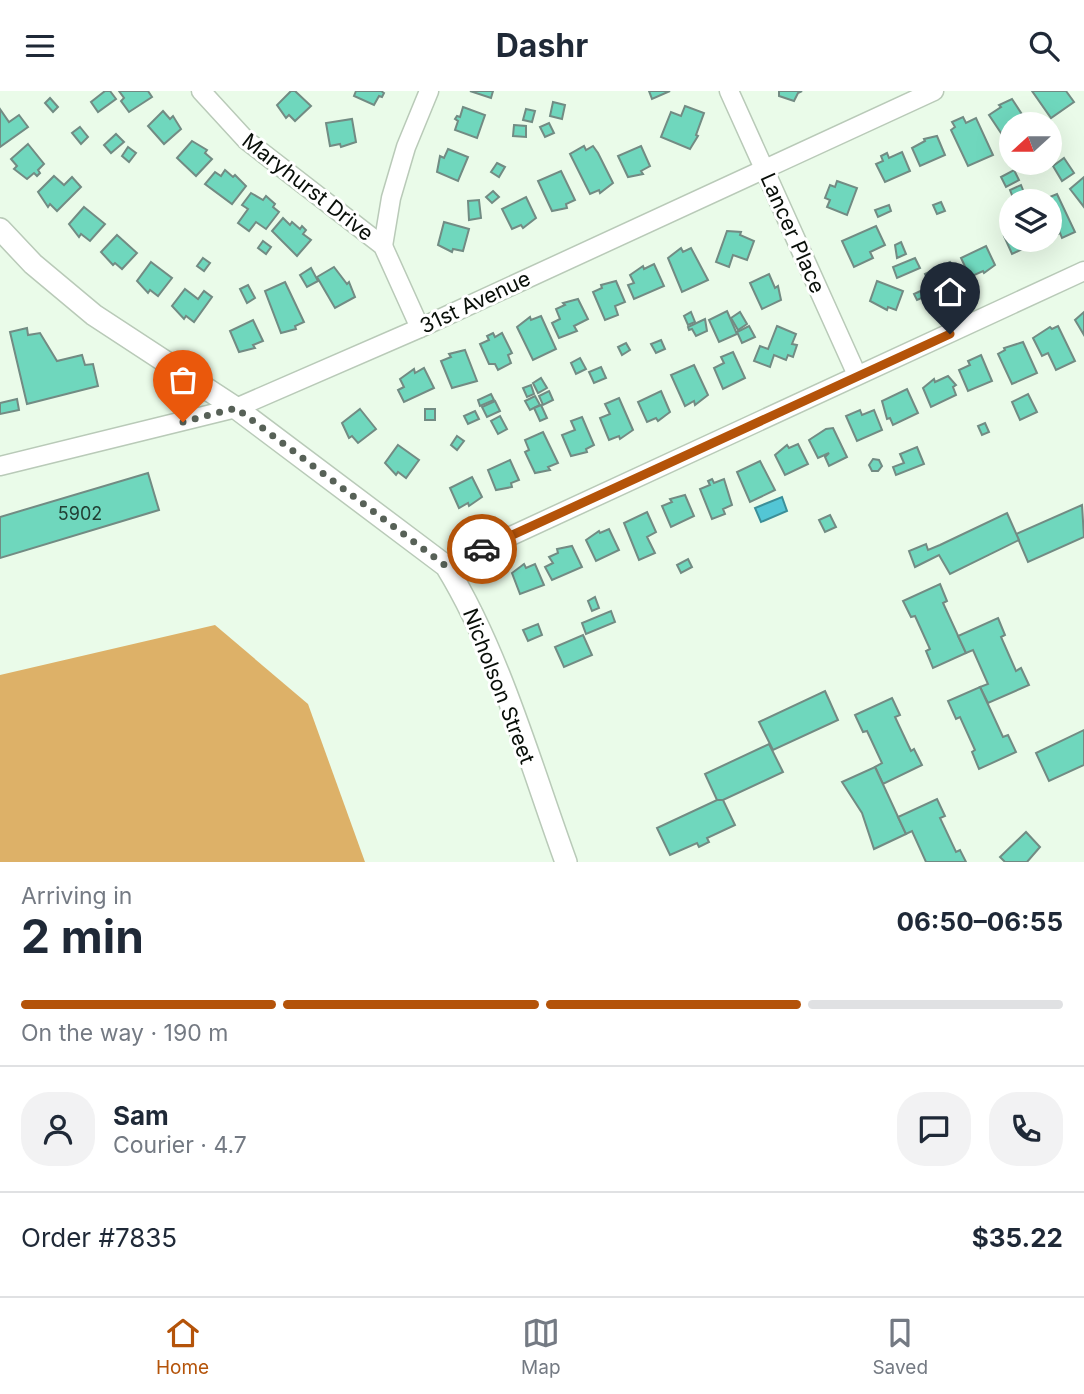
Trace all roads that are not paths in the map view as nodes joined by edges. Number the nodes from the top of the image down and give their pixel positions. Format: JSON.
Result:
{"nodes":[{"id":1,"x":201,"y":91,"type":"edge"},
{"id":2,"x":429,"y":91,"type":"edge"},
{"id":3,"x":729,"y":91,"type":"edge"},
{"id":4,"x":933,"y":91,"type":"edge"},
{"id":5,"x":763,"y":167,"type":"junction"},
{"id":6,"x":0,"y":229,"type":"edge"},
{"id":7,"x":383,"y":246,"type":"junction"},
{"id":8,"x":1084,"y":271,"type":"edge"},
{"id":9,"x":420,"y":328,"type":"junction"},
{"id":10,"x":857,"y":375,"type":"junction"},
{"id":11,"x":236,"y":408,"type":"junction"},
{"id":12,"x":0,"y":466,"type":"edge"},
{"id":13,"x":446,"y":566,"type":"junction"},
{"id":14,"x":566,"y":862,"type":"edge"}],
"edges":[{"from":1,"to":7,"type":"street","name":"Maryhurst Drive"},
{"from":2,"to":7,"type":"street"},
{"from":3,"to":5,"type":"street","name":"Lancer Place"},
{"from":4,"to":5,"type":"street","name":"31st Avenue"},
{"from":5,"to":9,"type":"street","name":"31st Avenue"},
{"from":5,"to":10,"type":"street","name":"Lancer Place"},
{"from":6,"to":11,"type":"street","name":"Nicholson Street"},
{"from":7,"to":9,"type":"street","name":"Maryhurst Drive"},
{"from":8,"to":10,"type":"street"},
{"from":9,"to":11,"type":"street","name":"31st Avenue"},
{"from":10,"to":13,"type":"street"},
{"from":11,"to":12,"type":"street","name":"31st Avenue"},
{"from":11,"to":13,"type":"street","name":"Nicholson Street"},
{"from":13,"to":14,"type":"street","name":"Nicholson Street"}]}
